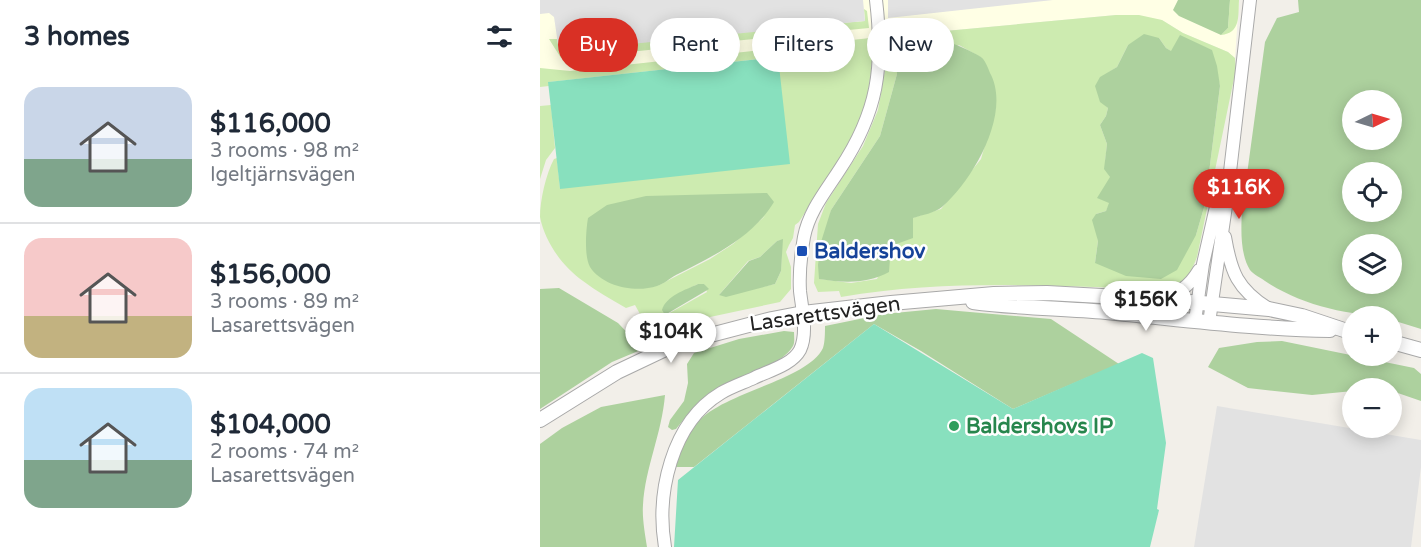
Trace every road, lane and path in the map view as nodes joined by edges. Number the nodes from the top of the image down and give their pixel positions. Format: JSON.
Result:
{"nodes":[{"id":1,"x":876,"y":0,"type":"edge"},
{"id":2,"x":1250,"y":0,"type":"edge"},
{"id":3,"x":1237,"y":113,"type":"junction"},
{"id":4,"x":1223,"y":224,"type":"junction"},
{"id":5,"x":1203,"y":264,"type":"junction"},
{"id":6,"x":953,"y":298,"type":"junction"},
{"id":7,"x":1156,"y":298,"type":"junction"},
{"id":8,"x":1197,"y":303,"type":"junction"},
{"id":9,"x":1212,"y":304,"type":"junction"},
{"id":10,"x":1269,"y":309,"type":"junction"},
{"id":11,"x":803,"y":313,"type":"junction"},
{"id":12,"x":1202,"y":322,"type":"junction"},
{"id":13,"x":1342,"y":329,"type":"edge"},
{"id":14,"x":1342,"y":331,"type":"edge"},
{"id":15,"x":1402,"y":345,"type":"edge"},
{"id":16,"x":1421,"y":350,"type":"edge"},
{"id":17,"x":540,"y":420,"type":"edge"},
{"id":18,"x":665,"y":547,"type":"edge"}],
"edges":[{"from":1,"to":11,"type":"street"},
{"from":2,"to":3,"type":"street"},
{"from":3,"to":4,"type":"street"},
{"from":3,"to":5,"type":"street"},
{"from":4,"to":9,"type":"street"},
{"from":4,"to":10,"type":"street"},
{"from":5,"to":7,"type":"street"},
{"from":5,"to":8,"type":"street"},
{"from":6,"to":7,"type":"street","name":"Lasarettsvägen"},
{"from":6,"to":11,"type":"street","name":"Lasarettsvägen"},
{"from":6,"to":12,"type":"street","name":"Lasarettsvägen"},
{"from":7,"to":8,"type":"street","name":"Lasarettsvägen"},
{"from":8,"to":9,"type":"street","name":"Lasarettsvägen"},
{"from":8,"to":12,"type":"street"},
{"from":9,"to":10,"type":"street","name":"Lasarettsvägen"},
{"from":9,"to":12,"type":"street"},
{"from":10,"to":13,"type":"street","name":"Lasarettsvägen"},
{"from":11,"to":17,"type":"street","name":"Lasarettsvägen"},
{"from":11,"to":18,"type":"street"},
{"from":12,"to":14,"type":"street","name":"Lasarettsvägen"},
{"from":15,"to":16,"type":"street"}]}
